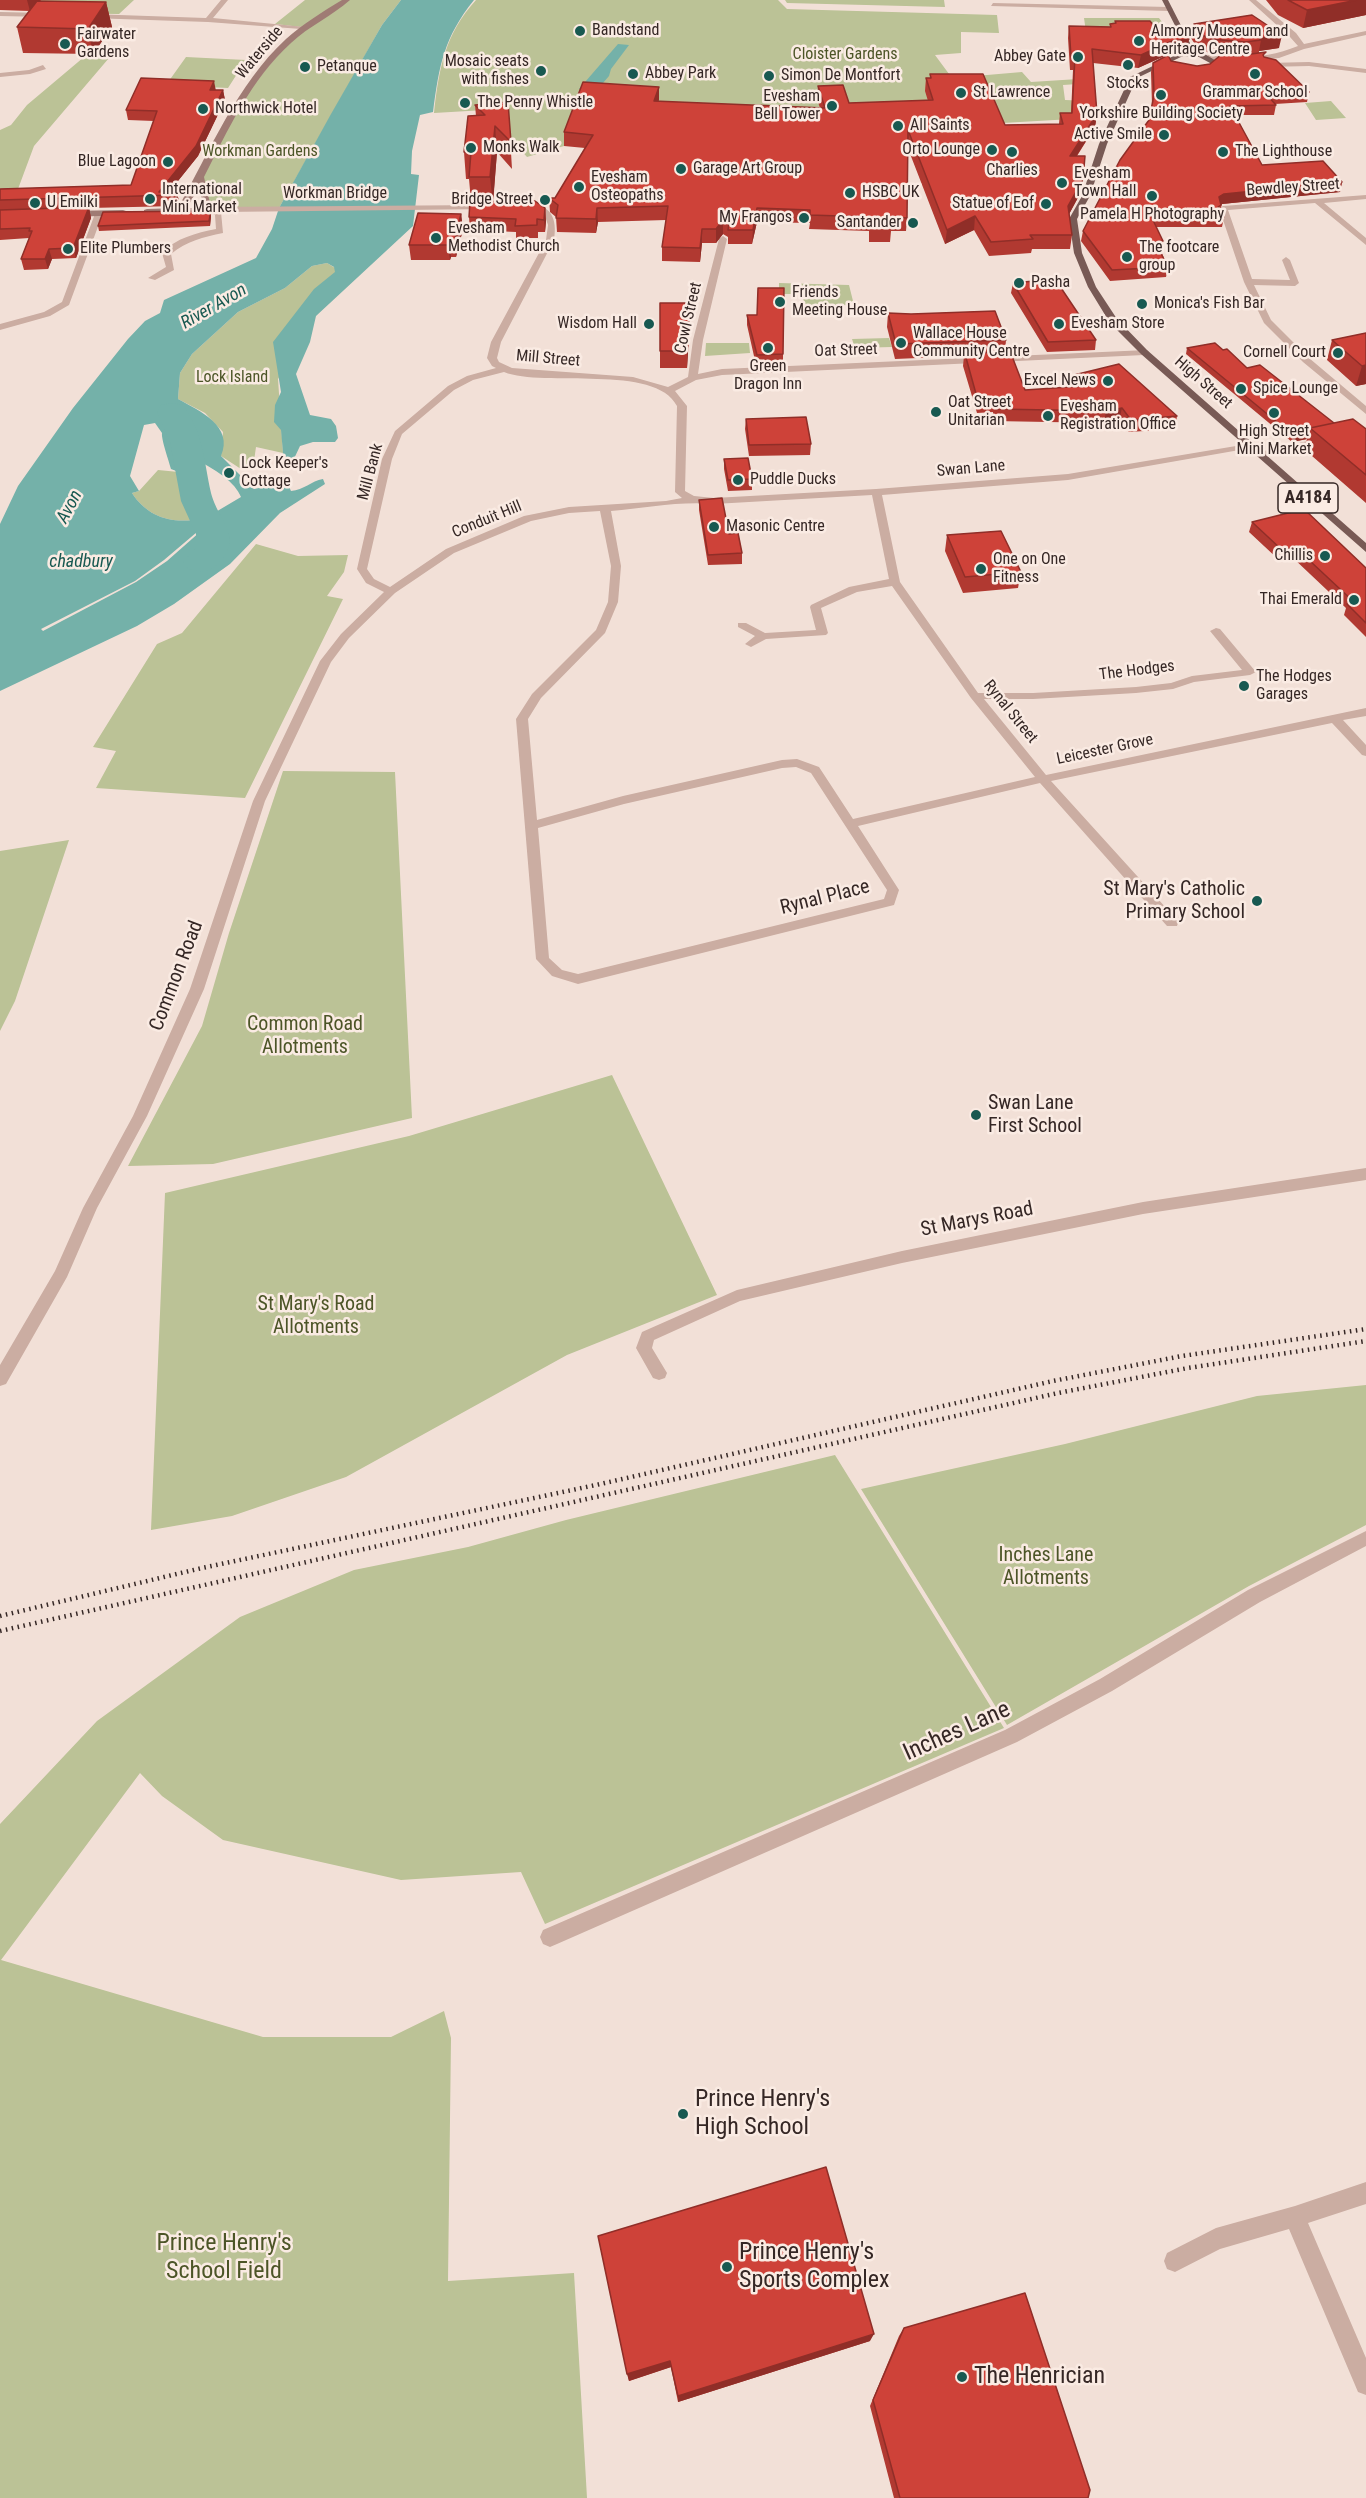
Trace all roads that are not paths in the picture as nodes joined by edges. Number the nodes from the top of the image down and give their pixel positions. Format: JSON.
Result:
{"nodes":[{"id":1,"x":225,"y":0,"type":"edge"},
{"id":2,"x":347,"y":0,"type":"edge"},
{"id":3,"x":1165,"y":0,"type":"edge"},
{"id":4,"x":1252,"y":0,"type":"edge"},
{"id":5,"x":993,"y":5,"type":"dead end"},
{"id":6,"x":1169,"y":9,"type":"junction"},
{"id":7,"x":0,"y":14,"type":"edge"},
{"id":8,"x":54,"y":15,"type":"edge"},
{"id":9,"x":76,"y":16,"type":"edge"},
{"id":10,"x":208,"y":20,"type":"junction"},
{"id":11,"x":301,"y":27,"type":"junction"},
{"id":12,"x":1366,"y":33,"type":"edge"},
{"id":13,"x":1187,"y":40,"type":"junction"},
{"id":14,"x":1302,"y":47,"type":"junction"},
{"id":15,"x":1204,"y":56,"type":"junction"},
{"id":16,"x":1171,"y":58,"type":"junction"},
{"id":17,"x":44,"y":67,"type":"dead end"},
{"id":18,"x":1177,"y":68,"type":"edge"},
{"id":19,"x":1211,"y":68,"type":"junction"},
{"id":20,"x":1192,"y":71,"type":"edge"},
{"id":21,"x":1366,"y":71,"type":"edge"},
{"id":22,"x":1164,"y":72,"type":"edge"},
{"id":23,"x":0,"y":75,"type":"edge"},
{"id":24,"x":13,"y":75,"type":"junction"},
{"id":25,"x":8,"y":83,"type":"dead end"},
{"id":26,"x":1132,"y":84,"type":"junction"},
{"id":27,"x":200,"y":177,"type":"junction"},
{"id":28,"x":1366,"y":197,"type":"edge"},
{"id":29,"x":1317,"y":201,"type":"junction"},
{"id":30,"x":504,"y":207,"type":"edge"},
{"id":31,"x":515,"y":207,"type":"edge"},
{"id":32,"x":212,"y":210,"type":"junction"},
{"id":33,"x":181,"y":211,"type":"junction"},
{"id":34,"x":99,"y":213,"type":"junction"},
{"id":35,"x":66,"y":214,"type":"edge"},
{"id":36,"x":723,"y":239,"type":"edge"},
{"id":37,"x":1366,"y":242,"type":"edge"},
{"id":38,"x":1286,"y":260,"type":"dead end"},
{"id":39,"x":152,"y":278,"type":"dead end"},
{"id":40,"x":1248,"y":282,"type":"junction"},
{"id":41,"x":0,"y":327,"type":"edge"},
{"id":42,"x":1144,"y":352,"type":"junction"},
{"id":43,"x":503,"y":369,"type":"junction"},
{"id":44,"x":693,"y":378,"type":"junction"},
{"id":45,"x":669,"y":390,"type":"junction"},
{"id":46,"x":1366,"y":411,"type":"edge"},
{"id":47,"x":1335,"y":438,"type":"edge"},
{"id":48,"x":1251,"y":445,"type":"junction"},
{"id":49,"x":1260,"y":453,"type":"junction"},
{"id":50,"x":876,"y":492,"type":"junction"},
{"id":51,"x":691,"y":499,"type":"junction"},
{"id":52,"x":605,"y":508,"type":"junction"},
{"id":53,"x":1366,"y":549,"type":"edge"},
{"id":54,"x":895,"y":582,"type":"junction"},
{"id":55,"x":391,"y":591,"type":"junction"},
{"id":56,"x":742,"y":625,"type":"dead end"},
{"id":57,"x":1216,"y":631,"type":"dead end"},
{"id":58,"x":763,"y":636,"type":"junction"},
{"id":59,"x":751,"y":644,"type":"dead end"},
{"id":60,"x":975,"y":696,"type":"junction"},
{"id":61,"x":1366,"y":712,"type":"edge"},
{"id":62,"x":1335,"y":719,"type":"junction"},
{"id":63,"x":1366,"y":752,"type":"edge"},
{"id":64,"x":1043,"y":779,"type":"junction"},
{"id":65,"x":851,"y":824,"type":"junction"},
{"id":66,"x":533,"y":825,"type":"junction"},
{"id":67,"x":1172,"y":922,"type":"dead end"},
{"id":68,"x":1366,"y":1174,"type":"edge"},
{"id":69,"x":659,"y":1373,"type":"dead end"},
{"id":70,"x":0,"y":1379,"type":"edge"},
{"id":71,"x":1366,"y":1538,"type":"edge"},
{"id":72,"x":550,"y":1936,"type":"dead end"},
{"id":73,"x":1366,"y":2193,"type":"edge"},
{"id":74,"x":1295,"y":2217,"type":"junction"},
{"id":75,"x":1175,"y":2261,"type":"dead end"},
{"id":76,"x":1366,"y":2384,"type":"edge"}],
"edges":[{"from":1,"to":10,"type":"street"},
{"from":2,"to":11,"type":"main road","name":"Waterside"},
{"from":3,"to":6,"type":"main road"},
{"from":4,"to":14,"type":"street"},
{"from":5,"to":6,"type":"street"},
{"from":6,"to":13,"type":"main road"},
{"from":7,"to":8,"type":"street"},
{"from":9,"to":10,"type":"street"},
{"from":10,"to":11,"type":"street"},
{"from":11,"to":27,"type":"main road","name":"Waterside"},
{"from":12,"to":14,"type":"street"},
{"from":13,"to":15,"type":"main road"},
{"from":13,"to":16,"type":"main road","number":"A4184"},
{"from":14,"to":15,"type":"street"},
{"from":15,"to":16,"type":"main road","number":"A4184"},
{"from":15,"to":19,"type":"main road"},
{"from":16,"to":18,"type":"main road"},
{"from":16,"to":26,"type":"main road","number":"A4184"},
{"from":17,"to":24,"type":"street"},
{"from":19,"to":20,"type":"main road"},
{"from":19,"to":21,"type":"street"},
{"from":22,"to":26,"type":"main road"},
{"from":23,"to":24,"type":"street"},
{"from":24,"to":25,"type":"street"},
{"from":26,"to":42,"type":"main road","name":"High Street","number":"A4184"},
{"from":27,"to":32,"type":"main road"},
{"from":27,"to":33,"type":"main road","name":"Waterside"},
{"from":28,"to":29,"type":"street","name":"Bewdley Street"},
{"from":29,"to":37,"type":"street"},
{"from":29,"to":40,"type":"street","name":"Bewdley Street"},
{"from":30,"to":32,"type":"street","name":"Workman Bridge"},
{"from":31,"to":43,"type":"street","name":"Mill Street"},
{"from":32,"to":33,"type":"main road"},
{"from":32,"to":39,"type":"street"},
{"from":33,"to":34,"type":"main road"},
{"from":34,"to":35,"type":"main road"},
{"from":34,"to":41,"type":"street"},
{"from":36,"to":44,"type":"street","name":"Cowl Street"},
{"from":38,"to":40,"type":"street"},
{"from":40,"to":46,"type":"street"},
{"from":42,"to":44,"type":"street","name":"Oat Street"},
{"from":42,"to":48,"type":"main road","name":"High Street","number":"A4184"},
{"from":43,"to":45,"type":"street","name":"Mill Street"},
{"from":43,"to":55,"type":"street","name":"Mill Bank"},
{"from":44,"to":45,"type":"street","name":"Cowl Street"},
{"from":45,"to":51,"type":"street"},
{"from":47,"to":49,"type":"street"},
{"from":48,"to":49,"type":"main road","name":"High Street","number":"A4184"},
{"from":48,"to":50,"type":"street","name":"Swan Lane"},
{"from":49,"to":53,"type":"main road","name":"High Street","number":"A4184"},
{"from":50,"to":51,"type":"street","name":"Swan Lane"},
{"from":50,"to":54,"type":"street","name":"Rynal Street"},
{"from":51,"to":52,"type":"street"},
{"from":52,"to":55,"type":"street","name":"Conduit Hill"},
{"from":52,"to":66,"type":"street","name":"Rynal Place"},
{"from":54,"to":58,"type":"street"},
{"from":54,"to":60,"type":"street","name":"Rynal Street"},
{"from":55,"to":70,"type":"street","name":"Common Road"},
{"from":56,"to":58,"type":"street"},
{"from":57,"to":60,"type":"street","name":"The Hodges"},
{"from":58,"to":59,"type":"street"},
{"from":60,"to":64,"type":"street","name":"Rynal Street"},
{"from":61,"to":62,"type":"street","name":"Leicester Grove"},
{"from":62,"to":63,"type":"street"},
{"from":62,"to":64,"type":"street","name":"Leicester Grove"},
{"from":64,"to":65,"type":"street","name":"Leicester Grove"},
{"from":64,"to":67,"type":"street","name":"Rynal Street"},
{"from":65,"to":66,"type":"street","name":"Rynal Place"},
{"from":65,"to":66,"type":"street","name":"Rynal Place"},
{"from":68,"to":69,"type":"street","name":"St Marys Road"},
{"from":71,"to":72,"type":"street","name":"Inches Lane"},
{"from":73,"to":74,"type":"street"},
{"from":74,"to":75,"type":"street"},
{"from":74,"to":76,"type":"street"}]}
